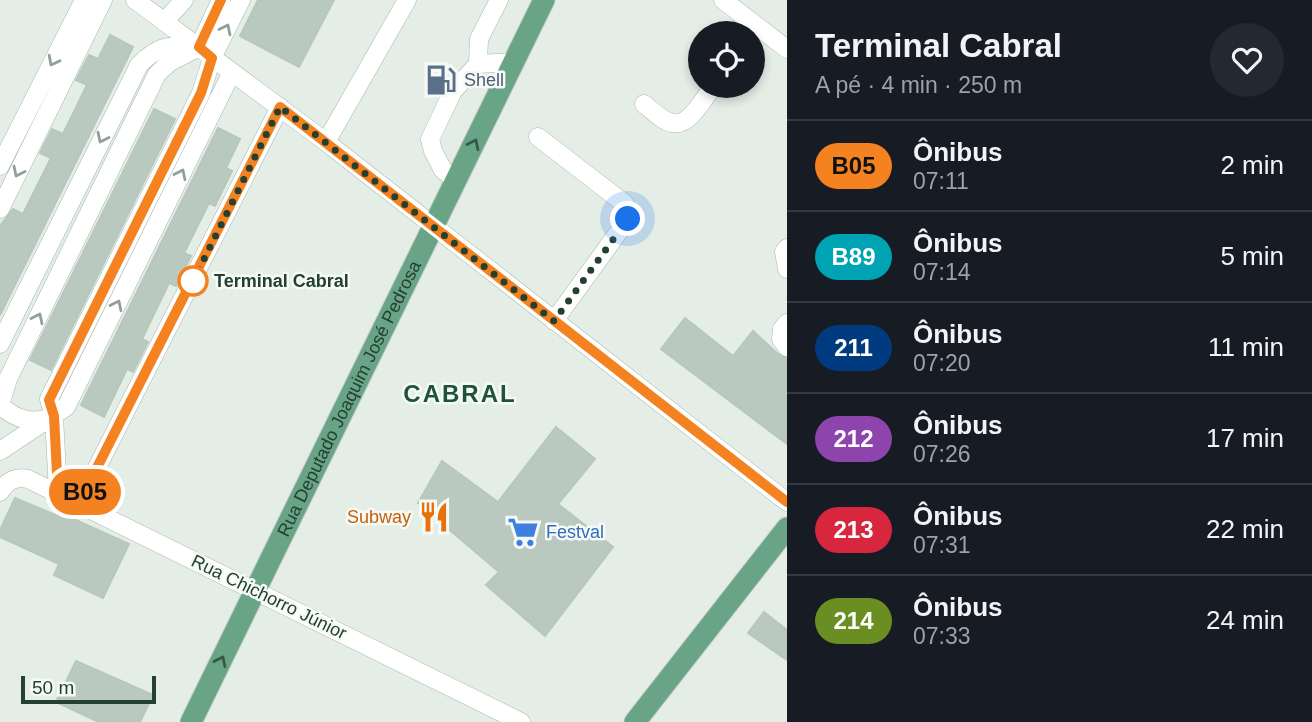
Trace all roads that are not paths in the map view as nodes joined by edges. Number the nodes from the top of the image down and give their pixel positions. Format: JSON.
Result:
{"nodes":[{"id":1,"x":84,"y":0,"type":"edge"},
{"id":2,"x":103,"y":0,"type":"edge"},
{"id":3,"x":135,"y":0,"type":"edge"},
{"id":4,"x":184,"y":0,"type":"edge"},
{"id":5,"x":221,"y":0,"type":"edge"},
{"id":6,"x":241,"y":0,"type":"edge"},
{"id":7,"x":407,"y":0,"type":"edge"},
{"id":8,"x":499,"y":0,"type":"edge"},
{"id":9,"x":544,"y":0,"type":"edge"},
{"id":10,"x":723,"y":0,"type":"edge"},
{"id":11,"x":745,"y":21,"type":"edge"},
{"id":12,"x":164,"y":22,"type":"junction"},
{"id":13,"x":765,"y":36,"type":"edge"},
{"id":14,"x":787,"y":49,"type":"edge"},
{"id":15,"x":205,"y":52,"type":"junction"},
{"id":16,"x":514,"y":62,"type":"junction"},
{"id":17,"x":478,"y":64,"type":"junction"},
{"id":18,"x":232,"y":72,"type":"junction"},
{"id":19,"x":704,"y":98,"type":"edge"},
{"id":20,"x":644,"y":104,"type":"dead end"},
{"id":21,"x":280,"y":107,"type":"junction"},
{"id":22,"x":538,"y":137,"type":"dead end"},
{"id":23,"x":326,"y":142,"type":"junction"},
{"id":24,"x":0,"y":166,"type":"edge"},
{"id":25,"x":456,"y":181,"type":"junction"},
{"id":26,"x":0,"y":209,"type":"edge"},
{"id":27,"x":434,"y":227,"type":"junction"},
{"id":28,"x":787,"y":248,"type":"edge"},
{"id":29,"x":787,"y":269,"type":"edge"},
{"id":30,"x":554,"y":321,"type":"junction"},
{"id":31,"x":787,"y":323,"type":"edge"},
{"id":32,"x":0,"y":344,"type":"edge"},
{"id":33,"x":787,"y":347,"type":"edge"},
{"id":34,"x":4,"y":383,"type":"edge"},
{"id":35,"x":0,"y":405,"type":"edge"},
{"id":36,"x":56,"y":408,"type":"junction"},
{"id":37,"x":0,"y":450,"type":"edge"},
{"id":38,"x":0,"y":492,"type":"edge"},
{"id":39,"x":58,"y":493,"type":"junction"},
{"id":40,"x":787,"y":502,"type":"edge"},
{"id":41,"x":79,"y":503,"type":"junction"},
{"id":42,"x":787,"y":528,"type":"edge"},
{"id":43,"x":256,"y":591,"type":"junction"},
{"id":44,"x":191,"y":722,"type":"edge"},
{"id":45,"x":521,"y":722,"type":"edge"},
{"id":46,"x":635,"y":722,"type":"edge"}],
"edges":[{"from":1,"to":24,"type":"street","one_way":true},
{"from":2,"to":26,"type":"street","one_way":true},
{"from":3,"to":12,"type":"street"},
{"from":4,"to":12,"type":"street"},
{"from":5,"to":15,"type":"street"},
{"from":15,"to":6,"type":"street","one_way":true},
{"from":7,"to":23,"type":"street"},
{"from":8,"to":17,"type":"street"},
{"from":9,"to":16,"type":"main road","name":"Rua Deputado Joaquim José Pedrosa"},
{"from":10,"to":11,"type":"street"},
{"from":12,"to":15,"type":"street"},
{"from":13,"to":14,"type":"street"},
{"from":15,"to":18,"type":"street"},
{"from":15,"to":32,"type":"street","one_way":true},
{"from":34,"to":15,"type":"street","one_way":true},
{"from":15,"to":36,"type":"street"},
{"from":16,"to":17,"type":"street"},
{"from":25,"to":16,"type":"main road","name":"Rua Deputado Joaquim José Pedrosa","one_way":true},
{"from":17,"to":25,"type":"street"},
{"from":18,"to":21,"type":"street"},
{"from":36,"to":18,"type":"street","one_way":true},
{"from":19,"to":20,"type":"street"},
{"from":21,"to":23,"type":"street"},
{"from":21,"to":41,"type":"street"},
{"from":22,"to":30,"type":"street"},
{"from":23,"to":27,"type":"street"},
{"from":25,"to":27,"type":"main road","name":"Rua Deputado Joaquim José Pedrosa"},
{"from":27,"to":30,"type":"street"},
{"from":27,"to":43,"type":"main road","name":"Rua Deputado Joaquim José Pedrosa"},
{"from":28,"to":29,"type":"street"},
{"from":30,"to":40,"type":"street"},
{"from":31,"to":33,"type":"street"},
{"from":34,"to":35,"type":"street"},
{"from":35,"to":36,"type":"street"},
{"from":36,"to":37,"type":"street"},
{"from":36,"to":39,"type":"street"},
{"from":38,"to":39,"type":"street","name":"Rua Chichorro Júnior"},
{"from":39,"to":41,"type":"street","name":"Rua Chichorro Júnior"},
{"from":41,"to":43,"type":"street","name":"Rua Chichorro Júnior"},
{"from":42,"to":46,"type":"main road"},
{"from":44,"to":43,"type":"main road","name":"Rua Deputado Joaquim José Pedrosa","one_way":true},
{"from":43,"to":45,"type":"street","name":"Rua Chichorro Júnior"}]}
